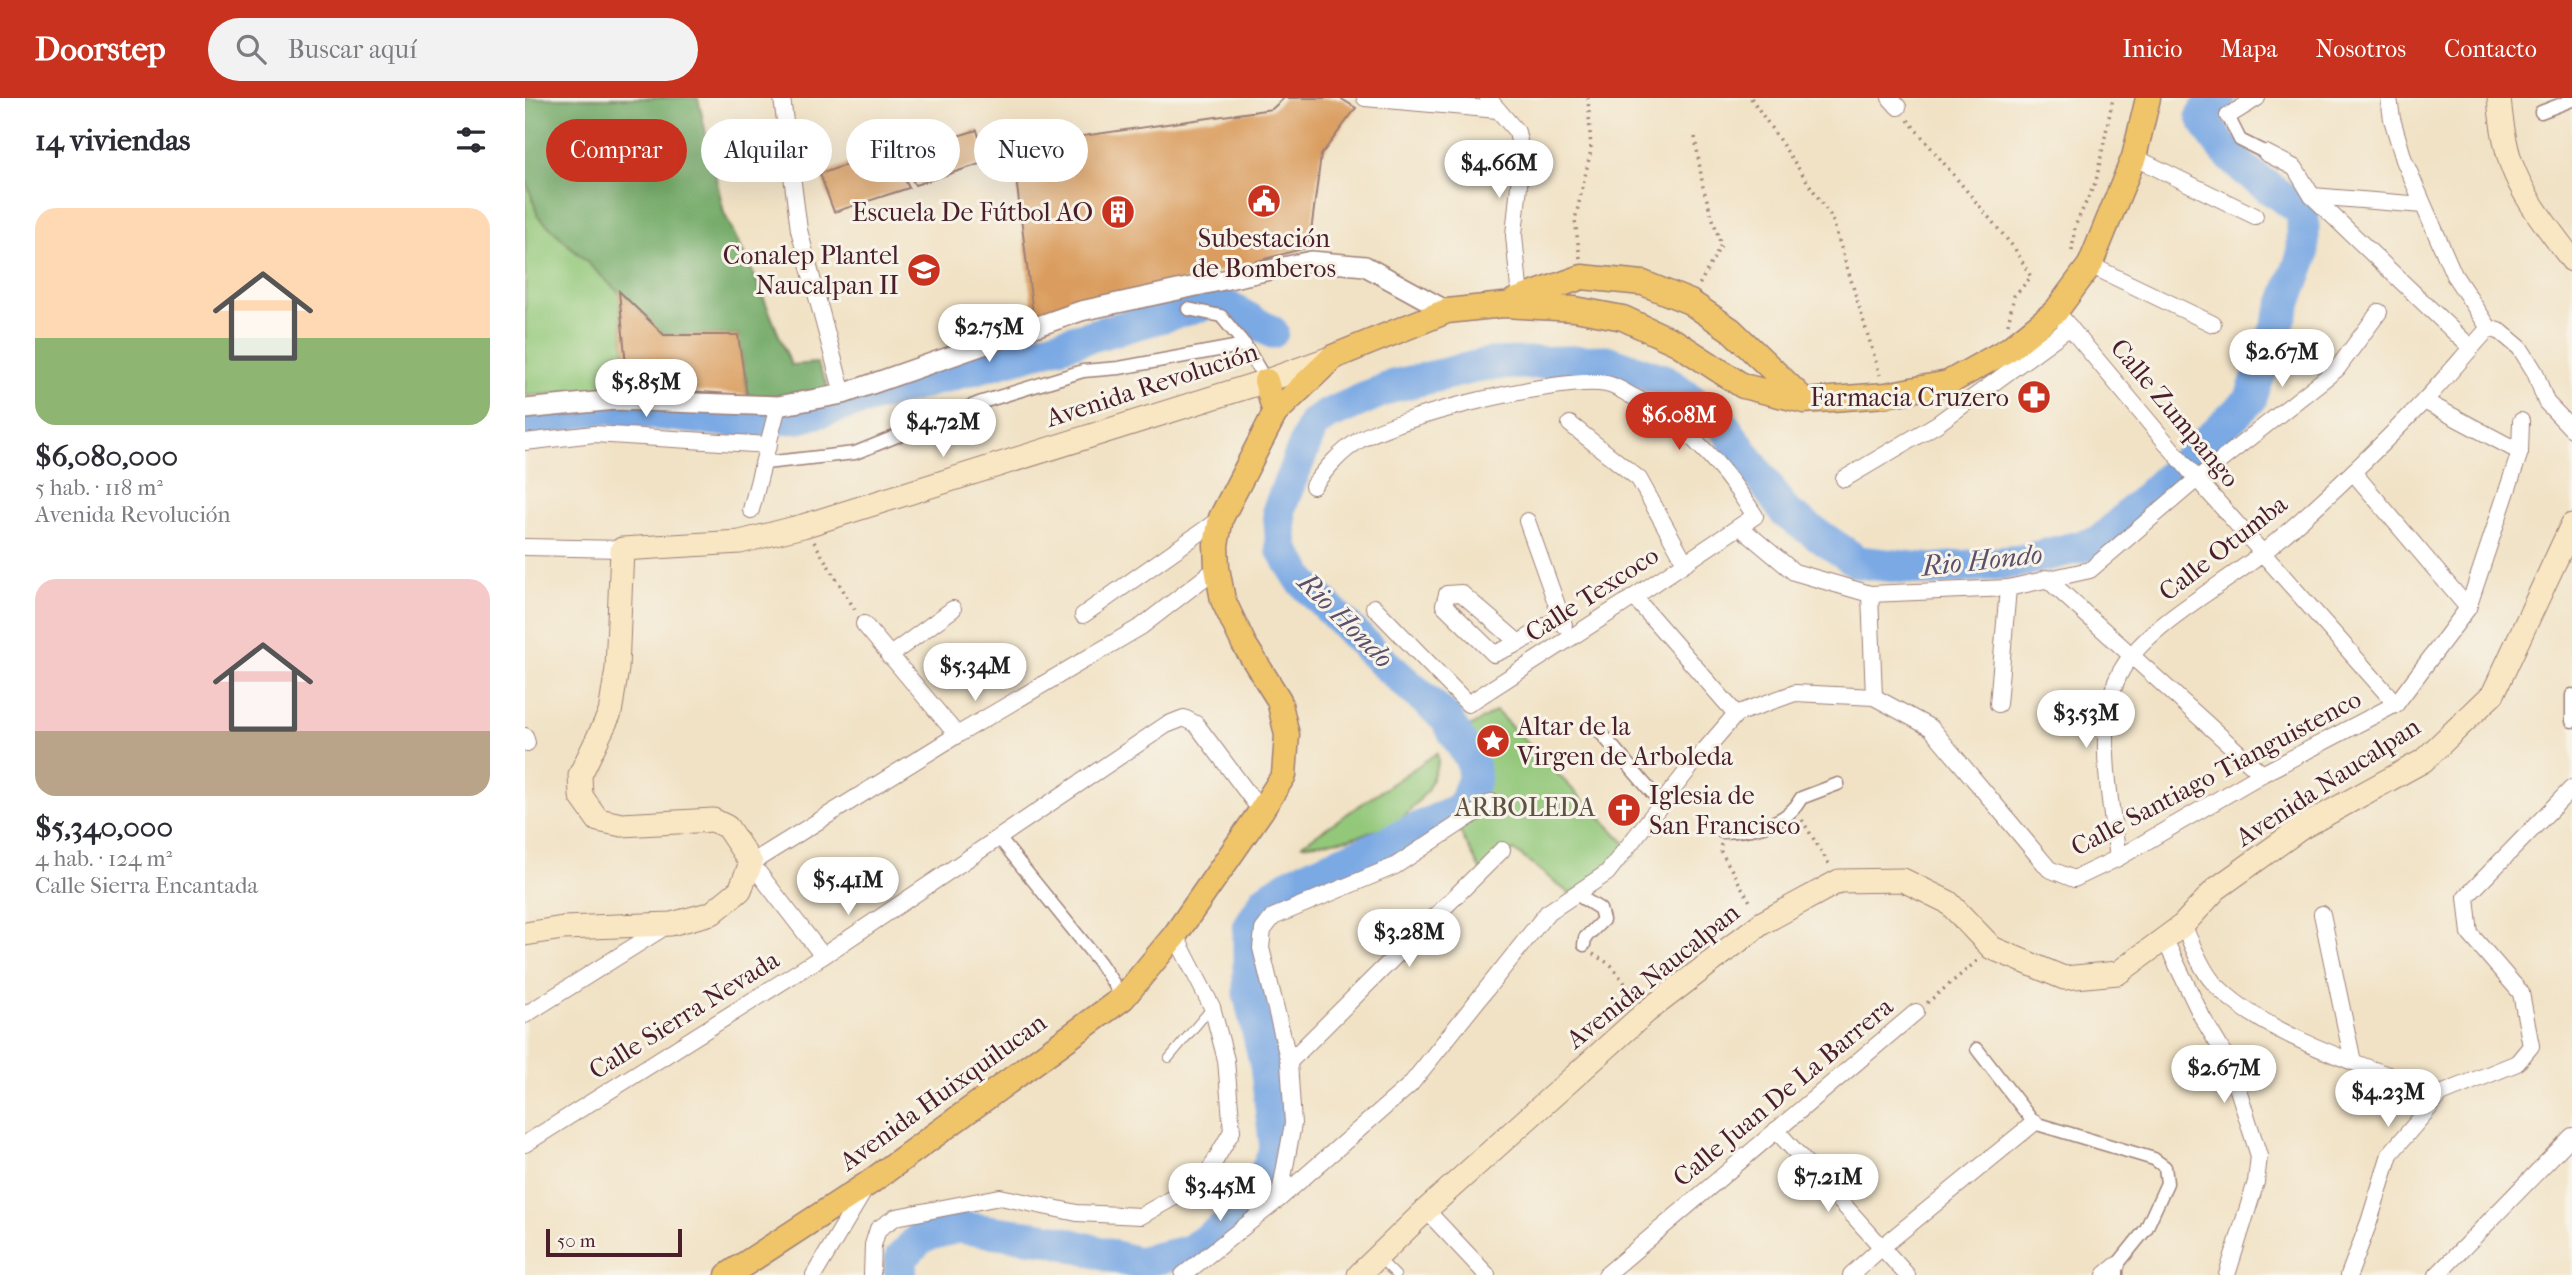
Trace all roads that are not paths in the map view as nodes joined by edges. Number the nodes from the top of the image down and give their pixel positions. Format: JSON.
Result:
{"nodes":[{"id":1,"x":782,"y":98,"type":"edge"},
{"id":2,"x":1365,"y":98,"type":"edge"},
{"id":3,"x":2148,"y":98,"type":"edge"},
{"id":4,"x":2257,"y":98,"type":"edge"},
{"id":5,"x":2389,"y":98,"type":"edge"},
{"id":6,"x":2499,"y":98,"type":"edge"},
{"id":7,"x":2572,"y":100,"type":"edge"},
{"id":8,"x":1493,"y":104,"type":"edge"},
{"id":9,"x":2541,"y":112,"type":"dead end"},
{"id":10,"x":2228,"y":116,"type":"joint"},
{"id":11,"x":2266,"y":153,"type":"joint"},
{"id":12,"x":2134,"y":157,"type":"junction"},
{"id":13,"x":2312,"y":197,"type":"junction"},
{"id":14,"x":2423,"y":205,"type":"junction"},
{"id":15,"x":2255,"y":216,"type":"dead end"},
{"id":16,"x":2572,"y":260,"type":"edge"},
{"id":17,"x":2089,"y":265,"type":"junction"},
{"id":18,"x":1512,"y":302,"type":"junction"},
{"id":19,"x":1188,"y":309,"type":"dead end"},
{"id":20,"x":1447,"y":312,"type":"junction"},
{"id":21,"x":2379,"y":312,"type":"dead end"},
{"id":22,"x":2063,"y":319,"type":"junction"},
{"id":23,"x":2214,"y":324,"type":"dead end"},
{"id":24,"x":2489,"y":328,"type":"junction"},
{"id":25,"x":1245,"y":345,"type":"junction"},
{"id":26,"x":2471,"y":348,"type":"junction"},
{"id":27,"x":1333,"y":357,"type":"junction"},
{"id":28,"x":1266,"y":381,"type":"junction"},
{"id":29,"x":843,"y":394,"type":"junction"},
{"id":30,"x":1804,"y":401,"type":"junction"},
{"id":31,"x":2424,"y":401,"type":"junction"},
{"id":32,"x":525,"y":409,"type":"edge"},
{"id":33,"x":1276,"y":413,"type":"junction"},
{"id":34,"x":776,"y":414,"type":"junction"},
{"id":35,"x":2521,"y":421,"type":"dead end"},
{"id":36,"x":1570,"y":424,"type":"dead end"},
{"id":37,"x":2572,"y":429,"type":"edge"},
{"id":38,"x":525,"y":442,"type":"edge"},
{"id":39,"x":769,"y":444,"type":"junction"},
{"id":40,"x":2520,"y":452,"type":"junction"},
{"id":41,"x":765,"y":463,"type":"junction"},
{"id":42,"x":2353,"y":472,"type":"junction"},
{"id":43,"x":2193,"y":475,"type":"junction"},
{"id":44,"x":1844,"y":480,"type":"dead end"},
{"id":45,"x":1313,"y":485,"type":"dead end"},
{"id":46,"x":751,"y":510,"type":"dead end"},
{"id":47,"x":1221,"y":518,"type":"junction"},
{"id":48,"x":1527,"y":521,"type":"dead end"},
{"id":49,"x":1749,"y":521,"type":"junction"},
{"id":50,"x":2572,"y":525,"type":"edge"},
{"id":51,"x":525,"y":547,"type":"edge"},
{"id":52,"x":622,"y":549,"type":"junction"},
{"id":53,"x":2263,"y":553,"type":"junction"},
{"id":54,"x":1685,"y":562,"type":"junction"},
{"id":55,"x":1217,"y":568,"type":"junction"},
{"id":56,"x":2046,"y":578,"type":"junction"},
{"id":57,"x":2008,"y":588,"type":"junction"},
{"id":58,"x":1870,"y":594,"type":"junction"},
{"id":59,"x":1634,"y":597,"type":"junction"},
{"id":60,"x":1374,"y":607,"type":"dead end"},
{"id":61,"x":2468,"y":608,"type":"junction"},
{"id":62,"x":953,"y":609,"type":"dead end"},
{"id":63,"x":1083,"y":615,"type":"dead end"},
{"id":64,"x":1560,"y":617,"type":"junction"},
{"id":65,"x":864,"y":624,"type":"road end"},
{"id":66,"x":1570,"y":637,"type":"junction"},
{"id":67,"x":1519,"y":643,"type":"junction"},
{"id":68,"x":889,"y":656,"type":"junction"},
{"id":69,"x":2132,"y":657,"type":"junction"},
{"id":70,"x":2572,"y":694,"type":"edge"},
{"id":71,"x":1874,"y":697,"type":"junction"},
{"id":72,"x":1998,"y":704,"type":"dead end"},
{"id":73,"x":2396,"y":704,"type":"junction"},
{"id":74,"x":1737,"y":714,"type":"junction"},
{"id":75,"x":2572,"y":721,"type":"edge"},
{"id":76,"x":1601,"y":733,"type":"dead end"},
{"id":77,"x":957,"y":735,"type":"junction"},
{"id":78,"x":2262,"y":774,"type":"junction"},
{"id":79,"x":1838,"y":784,"type":"dead end"},
{"id":80,"x":2572,"y":788,"type":"edge"},
{"id":81,"x":1492,"y":802,"type":"dead end"},
{"id":82,"x":1661,"y":803,"type":"junction"},
{"id":83,"x":1261,"y":811,"type":"junction"},
{"id":84,"x":1722,"y":832,"type":"road end"},
{"id":85,"x":999,"y":838,"type":"junction"},
{"id":86,"x":1502,"y":849,"type":"dead end"},
{"id":87,"x":2118,"y":858,"type":"junction"},
{"id":88,"x":751,"y":863,"type":"junction"},
{"id":89,"x":1576,"y":894,"type":"junction"},
{"id":90,"x":2322,"y":914,"type":"dead end"},
{"id":91,"x":671,"y":924,"type":"junction"},
{"id":92,"x":2174,"y":933,"type":"junction"},
{"id":93,"x":525,"y":934,"type":"edge"},
{"id":94,"x":1175,"y":935,"type":"junction"},
{"id":95,"x":1584,"y":945,"type":"road end"},
{"id":96,"x":823,"y":956,"type":"junction"},
{"id":97,"x":1123,"y":998,"type":"junction"},
{"id":98,"x":1212,"y":1007,"type":"junction"},
{"id":99,"x":1916,"y":1012,"type":"road end"},
{"id":100,"x":525,"y":1015,"type":"edge"},
{"id":101,"x":1977,"y":1049,"type":"dead end"},
{"id":102,"x":1169,"y":1058,"type":"dead end"},
{"id":103,"x":1290,"y":1062,"type":"junction"},
{"id":104,"x":2353,"y":1062,"type":"junction"},
{"id":105,"x":2441,"y":1094,"type":"junction"},
{"id":106,"x":2033,"y":1123,"type":"junction"},
{"id":107,"x":1776,"y":1130,"type":"junction"},
{"id":108,"x":2572,"y":1136,"type":"edge"},
{"id":109,"x":525,"y":1144,"type":"edge"},
{"id":110,"x":869,"y":1183,"type":"junction"},
{"id":111,"x":1279,"y":1199,"type":"junction"},
{"id":112,"x":1426,"y":1210,"type":"junction"},
{"id":113,"x":1882,"y":1247,"type":"junction"},
{"id":114,"x":1379,"y":1258,"type":"junction"},
{"id":115,"x":2113,"y":1272,"type":"edge"},
{"id":116,"x":728,"y":1275,"type":"edge"},
{"id":117,"x":814,"y":1275,"type":"edge"},
{"id":118,"x":872,"y":1275,"type":"edge"},
{"id":119,"x":1182,"y":1275,"type":"edge"},
{"id":120,"x":1359,"y":1275,"type":"edge"},
{"id":121,"x":1396,"y":1275,"type":"edge"},
{"id":122,"x":1487,"y":1275,"type":"edge"},
{"id":123,"x":1607,"y":1275,"type":"edge"},
{"id":124,"x":1851,"y":1275,"type":"edge"},
{"id":125,"x":1907,"y":1275,"type":"edge"},
{"id":126,"x":2227,"y":1275,"type":"edge"},
{"id":127,"x":2349,"y":1275,"type":"edge"},
{"id":128,"x":2437,"y":1275,"type":"edge"}],
"edges":[{"from":1,"to":29,"type":"street"},
{"from":2,"to":8,"type":"street"},
{"from":3,"to":12,"type":"main road"},
{"from":4,"to":10,"type":"street"},
{"from":5,"to":14,"type":"street"},
{"from":6,"to":16,"type":"main road"},
{"from":7,"to":9,"type":"street"},
{"from":8,"to":18,"type":"street"},
{"from":10,"to":11,"type":"street"},
{"from":11,"to":13,"type":"street"},
{"from":12,"to":15,"type":"street"},
{"from":12,"to":17,"type":"main road"},
{"from":13,"to":14,"type":"street"},
{"from":13,"to":26,"type":"street"},
{"from":14,"to":24,"type":"street"},
{"from":17,"to":22,"type":"main road"},
{"from":17,"to":23,"type":"street"},
{"from":18,"to":20,"type":"main road","name":"Avenida Revolución"},
{"from":18,"to":30,"type":"main road","name":"Avenida Revolución"},
{"from":18,"to":30,"type":"main road","name":"Avenida Revolución"},
{"from":19,"to":25,"type":"street"},
{"from":20,"to":27,"type":"main road","name":"Avenida Revolución"},
{"from":20,"to":29,"type":"street"},
{"from":21,"to":43,"type":"street"},
{"from":22,"to":30,"type":"main road"},
{"from":22,"to":43,"type":"street","name":"Calle Zumpango"},
{"from":22,"to":44,"type":"street"},
{"from":24,"to":26,"type":"street","name":"Calle Otumba"},
{"from":24,"to":37,"type":"street"},
{"from":25,"to":28,"type":"street"},
{"from":25,"to":41,"type":"street"},
{"from":26,"to":31,"type":"street","name":"Calle Otumba"},
{"from":27,"to":28,"type":"main road","name":"Avenida Revolución"},
{"from":27,"to":33,"type":"main road","name":"Avenida Huixquilucan"},
{"from":28,"to":33,"type":"main road"},
{"from":28,"to":52,"type":"main road","name":"Avenida Revolución"},
{"from":29,"to":34,"type":"street"},
{"from":31,"to":40,"type":"street"},
{"from":31,"to":42,"type":"street","name":"Calle Otumba"},
{"from":32,"to":34,"type":"street"},
{"from":33,"to":47,"type":"main road","name":"Avenida Huixquilucan"},
{"from":34,"to":39,"type":"street"},
{"from":35,"to":40,"type":"street","name":"Calle Santiago Tianguistenco"},
{"from":36,"to":54,"type":"street"},
{"from":38,"to":39,"type":"street"},
{"from":39,"to":41,"type":"street"},
{"from":40,"to":61,"type":"street","name":"Calle Santiago Tianguistenco"},
{"from":41,"to":46,"type":"street"},
{"from":42,"to":53,"type":"street","name":"Calle Otumba"},
{"from":42,"to":61,"type":"street"},
{"from":43,"to":53,"type":"street","name":"Calle Zumpango"},
{"from":43,"to":56,"type":"street"},
{"from":45,"to":49,"type":"street"},
{"from":47,"to":55,"type":"main road","name":"Avenida Huixquilucan"},
{"from":47,"to":63,"type":"street"},
{"from":48,"to":64,"type":"street"},
{"from":49,"to":54,"type":"street","name":"Calle Texcoco"},
{"from":49,"to":58,"type":"street"},
{"from":50,"to":92,"type":"main road","name":"Avenida Naucalpan"},
{"from":51,"to":52,"type":"street","name":"Avenida Revolución"},
{"from":52,"to":88,"type":"main road"},
{"from":53,"to":69,"type":"street","name":"Calle Otumba"},
{"from":53,"to":73,"type":"street","name":"Calle Zumpango"},
{"from":54,"to":59,"type":"street","name":"Calle Texcoco"},
{"from":55,"to":77,"type":"street"},
{"from":55,"to":83,"type":"main road","name":"Avenida Huixquilucan"},
{"from":56,"to":57,"type":"street"},
{"from":56,"to":69,"type":"street"},
{"from":57,"to":58,"type":"street"},
{"from":57,"to":72,"type":"street"},
{"from":58,"to":71,"type":"street"},
{"from":59,"to":66,"type":"street","name":"Calle Texcoco"},
{"from":59,"to":74,"type":"street"},
{"from":60,"to":66,"type":"street","name":"Calle Texcoco"},
{"from":61,"to":73,"type":"street","name":"Calle Santiago Tianguistenco"},
{"from":62,"to":68,"type":"street"},
{"from":64,"to":66,"type":"street"},
{"from":64,"to":67,"type":"street"},
{"from":65,"to":68,"type":"street"},
{"from":67,"to":67,"type":"street"},
{"from":68,"to":77,"type":"street"},
{"from":69,"to":78,"type":"street"},
{"from":69,"to":87,"type":"street","name":"Calle Otumba"},
{"from":70,"to":75,"type":"street"},
{"from":71,"to":74,"type":"street","name":"Calle Santiago Tianguistenco"},
{"from":71,"to":87,"type":"street","name":"Calle Santiago Tianguistenco"},
{"from":73,"to":78,"type":"street","name":"Calle Santiago Tianguistenco"},
{"from":74,"to":82,"type":"street","name":"Calle Santiago Tianguistenco"},
{"from":76,"to":82,"type":"street"},
{"from":77,"to":88,"type":"street"},
{"from":78,"to":87,"type":"street","name":"Calle Santiago Tianguistenco"},
{"from":79,"to":84,"type":"street"},
{"from":80,"to":105,"type":"street"},
{"from":81,"to":103,"type":"street"},
{"from":82,"to":89,"type":"street","name":"Calle Santiago Tianguistenco"},
{"from":83,"to":85,"type":"street","name":"Calle Sierra Nevada"},
{"from":83,"to":94,"type":"main road","name":"Avenida Huixquilucan"},
{"from":85,"to":96,"type":"street","name":"Calle Sierra Nevada"},
{"from":85,"to":97,"type":"street"},
{"from":86,"to":103,"type":"street"},
{"from":88,"to":91,"type":"main road"},
{"from":88,"to":96,"type":"street"},
{"from":89,"to":95,"type":"street"},
{"from":89,"to":111,"type":"street","name":"Calle Santiago Tianguistenco"},
{"from":90,"to":104,"type":"street"},
{"from":91,"to":93,"type":"main road"},
{"from":91,"to":100,"type":"street"},
{"from":92,"to":104,"type":"street"},
{"from":92,"to":112,"type":"main road","name":"Avenida Naucalpan"},
{"from":92,"to":126,"type":"street"},
{"from":94,"to":97,"type":"main road","name":"Avenida Huixquilucan"},
{"from":94,"to":98,"type":"street"},
{"from":96,"to":109,"type":"street","name":"Calle Sierra Nevada"},
{"from":97,"to":110,"type":"main road","name":"Avenida Huixquilucan"},
{"from":98,"to":102,"type":"lane"},
{"from":98,"to":118,"type":"street"},
{"from":99,"to":107,"type":"street","name":"Calle Juan De La Barrera"},
{"from":101,"to":106,"type":"street"},
{"from":103,"to":111,"type":"street"},
{"from":104,"to":105,"type":"street"},
{"from":105,"to":127,"type":"street"},
{"from":106,"to":113,"type":"street"},
{"from":106,"to":115,"type":"street"},
{"from":107,"to":113,"type":"street"},
{"from":107,"to":123,"type":"street","name":"Calle Juan De La Barrera"},
{"from":108,"to":128,"type":"street"},
{"from":110,"to":116,"type":"main road","name":"Avenida Huixquilucan"},
{"from":110,"to":117,"type":"street"},
{"from":111,"to":119,"type":"street","name":"Calle Santiago Tianguistenco"},
{"from":112,"to":114,"type":"main road","name":"Avenida Naucalpan"},
{"from":112,"to":122,"type":"street"},
{"from":113,"to":124,"type":"street"},
{"from":113,"to":125,"type":"street"},
{"from":114,"to":120,"type":"main road","name":"Avenida Naucalpan"},
{"from":114,"to":121,"type":"lane"}]}
